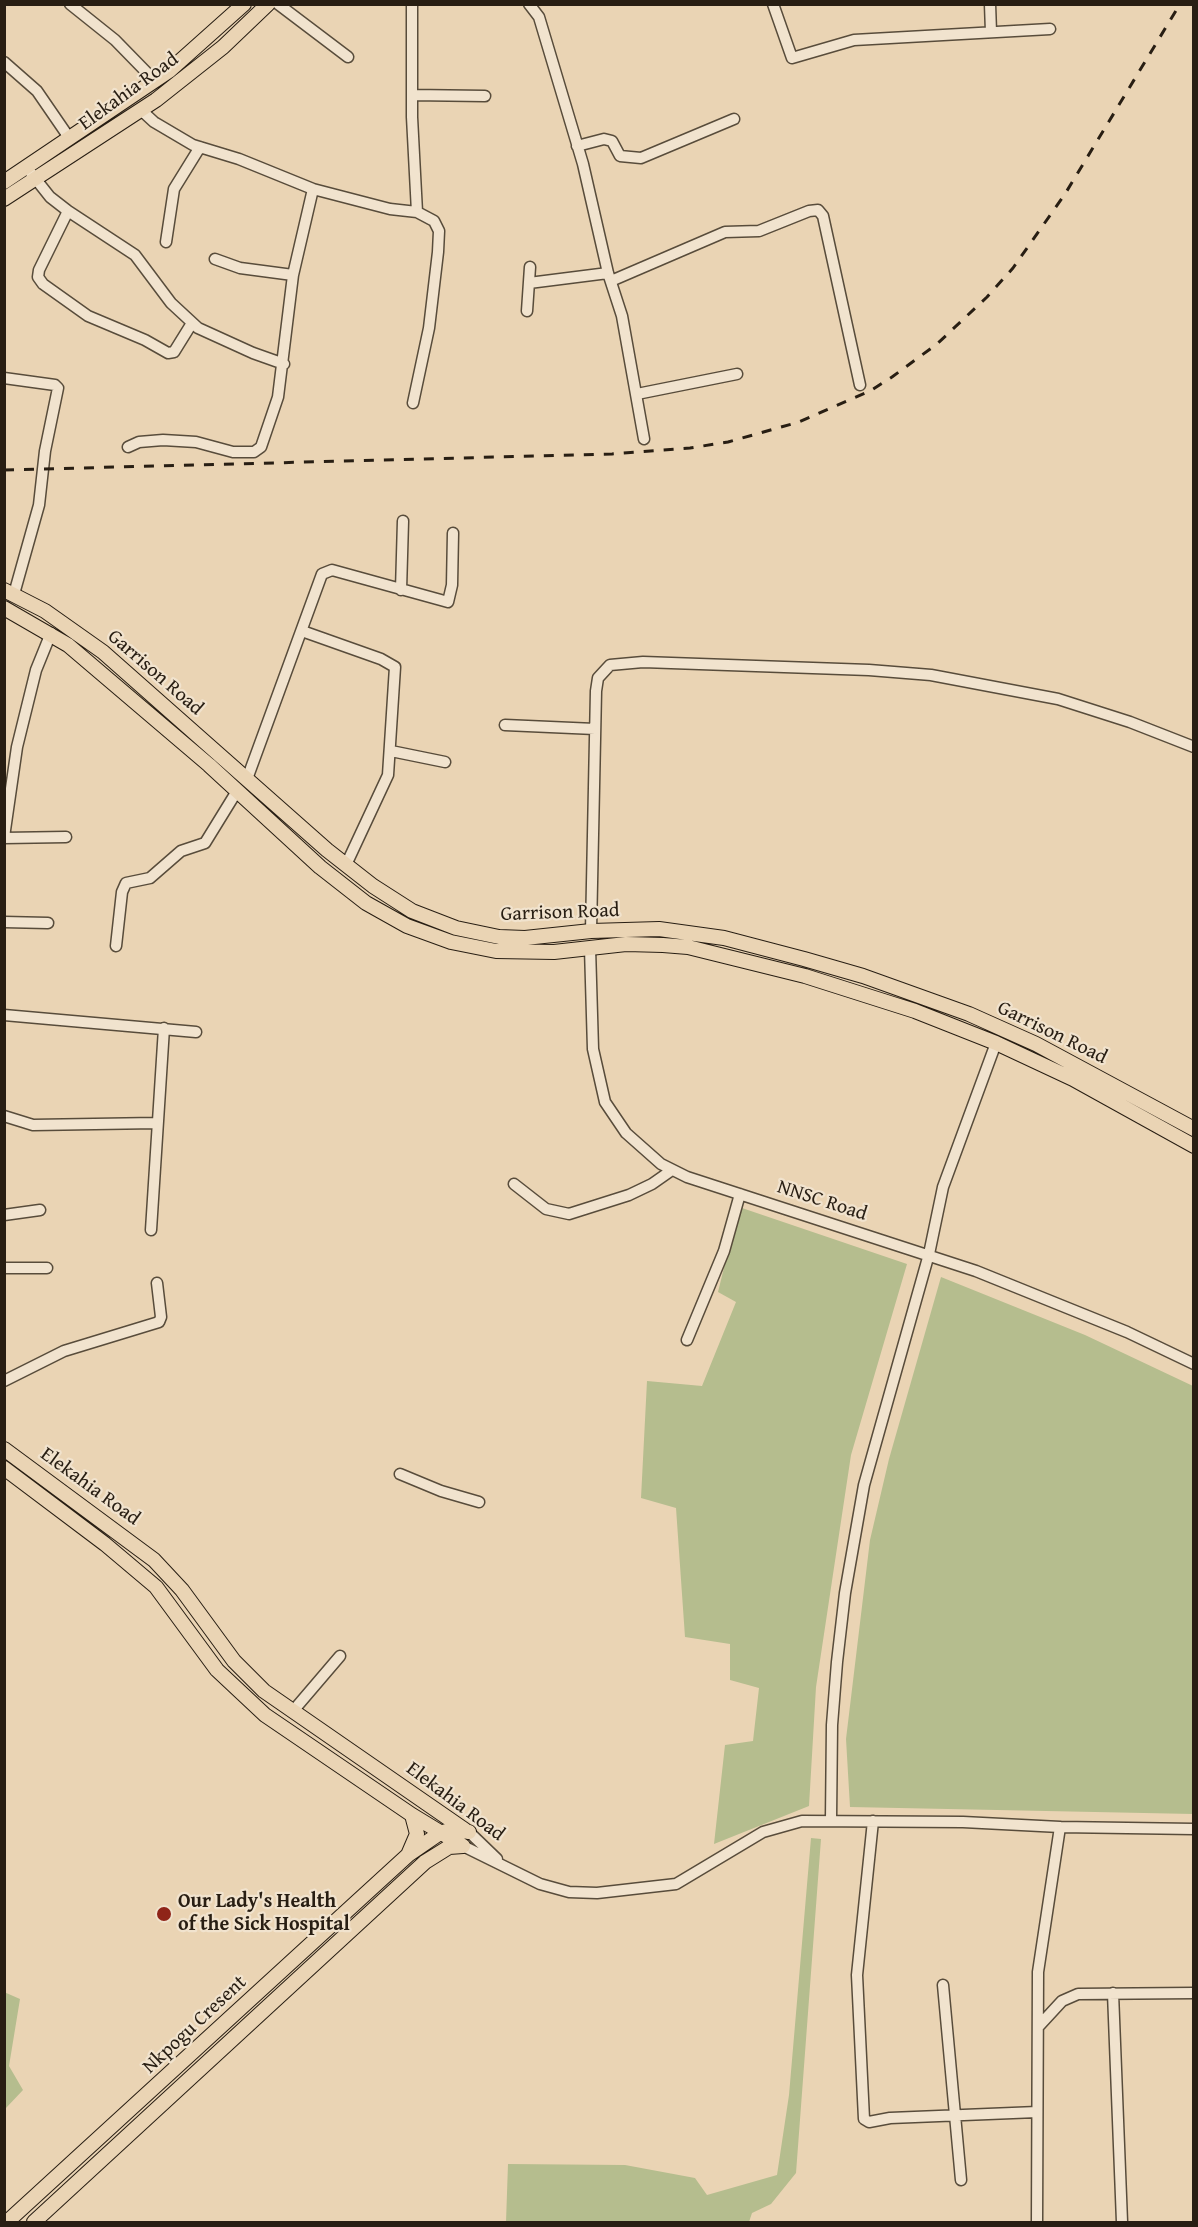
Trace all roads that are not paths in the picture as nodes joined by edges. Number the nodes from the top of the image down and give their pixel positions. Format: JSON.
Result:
{"nodes":[{"id":1,"x":70,"y":4,"type":"edge"},
{"id":2,"x":244,"y":4,"type":"edge"},
{"id":3,"x":268,"y":4,"type":"edge"},
{"id":4,"x":278,"y":4,"type":"edge"},
{"id":5,"x":412,"y":4,"type":"edge"},
{"id":6,"x":529,"y":4,"type":"edge"},
{"id":7,"x":773,"y":4,"type":"edge"},
{"id":8,"x":990,"y":4,"type":"edge"},
{"id":9,"x":1050,"y":29,"type":"dead end"},
{"id":10,"x":992,"y":32,"type":"junction"},
{"id":11,"x":348,"y":57,"type":"dead end"},
{"id":12,"x":4,"y":62,"type":"edge"},
{"id":13,"x":155,"y":81,"type":"junction"},
{"id":14,"x":412,"y":95,"type":"junction"},
{"id":15,"x":485,"y":96,"type":"dead end"},
{"id":16,"x":141,"y":110,"type":"junction"},
{"id":17,"x":734,"y":119,"type":"dead end"},
{"id":18,"x":70,"y":139,"type":"junction"},
{"id":19,"x":577,"y":146,"type":"junction"},
{"id":20,"x":200,"y":147,"type":"junction"},
{"id":21,"x":27,"y":168,"type":"junction"},
{"id":22,"x":36,"y":179,"type":"junction"},
{"id":23,"x":313,"y":189,"type":"junction"},
{"id":24,"x":6,"y":190,"type":"edge"},
{"id":25,"x":68,"y":212,"type":"junction"},
{"id":26,"x":417,"y":212,"type":"junction"},
{"id":27,"x":166,"y":242,"type":"dead end"},
{"id":28,"x":215,"y":259,"type":"dead end"},
{"id":29,"x":530,"y":267,"type":"dead end"},
{"id":30,"x":293,"y":275,"type":"junction"},
{"id":31,"x":610,"y":277,"type":"junction"},
{"id":32,"x":529,"y":283,"type":"junction"},
{"id":33,"x":528,"y":311,"type":"dead end"},
{"id":34,"x":192,"y":323,"type":"junction"},
{"id":35,"x":284,"y":364,"type":"junction"},
{"id":36,"x":737,"y":374,"type":"dead end"},
{"id":37,"x":4,"y":378,"type":"edge"},
{"id":38,"x":860,"y":385,"type":"dead end"},
{"id":39,"x":637,"y":394,"type":"junction"},
{"id":40,"x":413,"y":403,"type":"dead end"},
{"id":41,"x":644,"y":440,"type":"dead end"},
{"id":42,"x":128,"y":447,"type":"dead end"},
{"id":43,"x":403,"y":521,"type":"dead end"},
{"id":44,"x":453,"y":533,"type":"dead end"},
{"id":45,"x":400,"y":590,"type":"junction"},
{"id":46,"x":9,"y":592,"type":"edge"},
{"id":47,"x":4,"y":608,"type":"edge"},
{"id":48,"x":302,"y":632,"type":"junction"},
{"id":49,"x":51,"y":633,"type":"junction"},
{"id":50,"x":505,"y":725,"type":"dead end"},
{"id":51,"x":595,"y":729,"type":"junction"},
{"id":52,"x":1194,"y":747,"type":"edge"},
{"id":53,"x":391,"y":751,"type":"junction"},
{"id":54,"x":445,"y":762,"type":"dead end"},
{"id":55,"x":247,"y":779,"type":"junction"},
{"id":56,"x":237,"y":791,"type":"junction"},
{"id":57,"x":66,"y":837,"type":"dead end"},
{"id":58,"x":4,"y":838,"type":"edge"},
{"id":59,"x":346,"y":865,"type":"junction"},
{"id":60,"x":4,"y":922,"type":"edge"},
{"id":61,"x":48,"y":923,"type":"dead end"},
{"id":62,"x":591,"y":931,"type":"junction"},
{"id":63,"x":116,"y":946,"type":"dead end"},
{"id":64,"x":590,"y":948,"type":"junction"},
{"id":65,"x":4,"y":1015,"type":"edge"},
{"id":66,"x":164,"y":1028,"type":"junction"},
{"id":67,"x":196,"y":1032,"type":"dead end"},
{"id":68,"x":996,"y":1043,"type":"junction"},
{"id":69,"x":4,"y":1116,"type":"edge"},
{"id":70,"x":156,"y":1123,"type":"junction"},
{"id":71,"x":1194,"y":1129,"type":"edge"},
{"id":72,"x":1194,"y":1146,"type":"edge"},
{"id":73,"x":672,"y":1170,"type":"junction"},
{"id":74,"x":514,"y":1184,"type":"dead end"},
{"id":75,"x":740,"y":1194,"type":"junction"},
{"id":76,"x":40,"y":1210,"type":"dead end"},
{"id":77,"x":4,"y":1215,"type":"edge"},
{"id":78,"x":151,"y":1230,"type":"dead end"},
{"id":79,"x":929,"y":1254,"type":"junction"},
{"id":80,"x":4,"y":1268,"type":"edge"},
{"id":81,"x":47,"y":1268,"type":"dead end"},
{"id":82,"x":157,"y":1283,"type":"dead end"},
{"id":83,"x":687,"y":1340,"type":"dead end"},
{"id":84,"x":1194,"y":1364,"type":"edge"},
{"id":85,"x":4,"y":1381,"type":"edge"},
{"id":86,"x":4,"y":1449,"type":"edge"},
{"id":87,"x":4,"y":1468,"type":"edge"},
{"id":88,"x":400,"y":1474,"type":"dead end"},
{"id":89,"x":479,"y":1502,"type":"dead end"},
{"id":90,"x":340,"y":1656,"type":"dead end"},
{"id":91,"x":293,"y":1712,"type":"junction"},
{"id":92,"x":435,"y":1809,"type":"junction"},
{"id":93,"x":412,"y":1815,"type":"junction"},
{"id":94,"x":831,"y":1819,"type":"junction"},
{"id":95,"x":873,"y":1821,"type":"junction"},
{"id":96,"x":1060,"y":1827,"type":"junction"},
{"id":97,"x":1194,"y":1829,"type":"edge"},
{"id":98,"x":469,"y":1832,"type":"junction"},
{"id":99,"x":440,"y":1833,"type":"junction"},
{"id":100,"x":464,"y":1846,"type":"junction"},
{"id":101,"x":408,"y":1855,"type":"junction"},
{"id":102,"x":425,"y":1862,"type":"junction"},
{"id":103,"x":503,"y":1865,"type":"junction"},
{"id":104,"x":943,"y":1985,"type":"dead end"},
{"id":105,"x":1113,"y":1993,"type":"junction"},
{"id":106,"x":1194,"y":1993,"type":"edge"},
{"id":107,"x":1038,"y":2027,"type":"junction"},
{"id":108,"x":1037,"y":2112,"type":"junction"},
{"id":109,"x":955,"y":2116,"type":"junction"},
{"id":110,"x":961,"y":2180,"type":"dead end"},
{"id":111,"x":7,"y":2223,"type":"edge"},
{"id":112,"x":34,"y":2223,"type":"edge"},
{"id":113,"x":1037,"y":2223,"type":"edge"},
{"id":114,"x":1122,"y":2223,"type":"edge"}],
"edges":[{"from":1,"to":13,"type":"street"},
{"from":2,"to":13,"type":"main road","name":"Elekahia Road"},
{"from":3,"to":16,"type":"main road","name":"Elekahia Road"},
{"from":4,"to":11,"type":"street"},
{"from":5,"to":14,"type":"street"},
{"from":6,"to":19,"type":"street"},
{"from":7,"to":10,"type":"street"},
{"from":8,"to":10,"type":"street"},
{"from":9,"to":10,"type":"street"},
{"from":12,"to":18,"type":"street"},
{"from":13,"to":18,"type":"main road","name":"Elekahia Road"},
{"from":14,"to":15,"type":"street"},
{"from":14,"to":26,"type":"street"},
{"from":16,"to":20,"type":"street"},
{"from":16,"to":22,"type":"main road","name":"Elekahia Road"},
{"from":17,"to":19,"type":"street"},
{"from":18,"to":21,"type":"main road","name":"Elekahia Road"},
{"from":19,"to":31,"type":"street"},
{"from":20,"to":23,"type":"street"},
{"from":20,"to":27,"type":"street"},
{"from":21,"to":22,"type":"street"},
{"from":21,"to":24,"type":"main road","name":"Elekahia Road"},
{"from":22,"to":24,"type":"main road","name":"Elekahia Road"},
{"from":22,"to":25,"type":"street"},
{"from":23,"to":26,"type":"street"},
{"from":23,"to":30,"type":"street"},
{"from":25,"to":34,"type":"street"},
{"from":25,"to":34,"type":"street"},
{"from":26,"to":40,"type":"street"},
{"from":28,"to":30,"type":"street"},
{"from":29,"to":32,"type":"street"},
{"from":30,"to":35,"type":"street"},
{"from":31,"to":32,"type":"street"},
{"from":31,"to":38,"type":"street"},
{"from":31,"to":39,"type":"street"},
{"from":32,"to":33,"type":"street"},
{"from":34,"to":35,"type":"street"},
{"from":35,"to":42,"type":"street"},
{"from":36,"to":39,"type":"street"},
{"from":37,"to":46,"type":"street"},
{"from":39,"to":41,"type":"street"},
{"from":43,"to":45,"type":"street"},
{"from":44,"to":45,"type":"street"},
{"from":45,"to":48,"type":"street"},
{"from":46,"to":55,"type":"main road","name":"Garrison Road"},
{"from":47,"to":49,"type":"main road","name":"Garrison Road"},
{"from":48,"to":53,"type":"street"},
{"from":48,"to":55,"type":"street"},
{"from":49,"to":56,"type":"main road","name":"Garrison Road"},
{"from":49,"to":58,"type":"street"},
{"from":50,"to":51,"type":"street"},
{"from":51,"to":52,"type":"street"},
{"from":51,"to":62,"type":"street"},
{"from":53,"to":54,"type":"street"},
{"from":53,"to":59,"type":"street"},
{"from":55,"to":59,"type":"main road","name":"Garrison Road"},
{"from":56,"to":63,"type":"street"},
{"from":56,"to":64,"type":"main road","name":"Garrison Road"},
{"from":57,"to":58,"type":"street"},
{"from":59,"to":62,"type":"main road","name":"Garrison Road"},
{"from":60,"to":61,"type":"street"},
{"from":62,"to":71,"type":"main road","name":"Garrison Road"},
{"from":64,"to":68,"type":"main road","name":"Garrison Road"},
{"from":64,"to":73,"type":"street","name":"NNSC Road"},
{"from":65,"to":66,"type":"street"},
{"from":66,"to":67,"type":"street"},
{"from":66,"to":70,"type":"street"},
{"from":68,"to":72,"type":"main road","name":"Garrison Road"},
{"from":68,"to":79,"type":"street"},
{"from":69,"to":70,"type":"street"},
{"from":70,"to":78,"type":"street"},
{"from":73,"to":74,"type":"street"},
{"from":73,"to":75,"type":"street","name":"NNSC Road"},
{"from":75,"to":79,"type":"street","name":"NNSC Road"},
{"from":75,"to":83,"type":"street"},
{"from":76,"to":77,"type":"street"},
{"from":79,"to":84,"type":"street","name":"NNSC Road"},
{"from":79,"to":94,"type":"street"},
{"from":80,"to":81,"type":"street"},
{"from":82,"to":85,"type":"street"},
{"from":86,"to":91,"type":"main road","name":"Elekahia Road"},
{"from":87,"to":93,"type":"main road","name":"Elekahia Road"},
{"from":88,"to":89,"type":"street"},
{"from":90,"to":91,"type":"street"},
{"from":91,"to":92,"type":"main road","name":"Elekahia Road"},
{"from":92,"to":98,"type":"main road","name":"Elekahia Road"},
{"from":92,"to":99,"type":"main road"},
{"from":93,"to":99,"type":"main road","name":"Elekahia Road"},
{"from":93,"to":101,"type":"main road"},
{"from":94,"to":95,"type":"street"},
{"from":94,"to":103,"type":"street"},
{"from":95,"to":96,"type":"street"},
{"from":95,"to":109,"type":"street"},
{"from":96,"to":97,"type":"street"},
{"from":96,"to":107,"type":"street"},
{"from":98,"to":99,"type":"main road"},
{"from":98,"to":103,"type":"street","name":"Elekahia Road"},
{"from":99,"to":100,"type":"main road","name":"Elekahia Road"},
{"from":99,"to":101,"type":"main road","name":"Nkpogu Cresent"},
{"from":99,"to":102,"type":"main road","name":"Nkpogu Cresent"},
{"from":100,"to":102,"type":"main road","name":"Nkpogu Cresent"},
{"from":100,"to":103,"type":"street","name":"Elekahia Road"},
{"from":101,"to":111,"type":"main road","name":"Nkpogu Cresent"},
{"from":102,"to":112,"type":"main road","name":"Nkpogu Cresent"},
{"from":104,"to":109,"type":"street"},
{"from":105,"to":106,"type":"street"},
{"from":105,"to":107,"type":"street"},
{"from":105,"to":114,"type":"street"},
{"from":107,"to":108,"type":"street"},
{"from":108,"to":109,"type":"street"},
{"from":108,"to":113,"type":"street"},
{"from":109,"to":110,"type":"street"}]}
